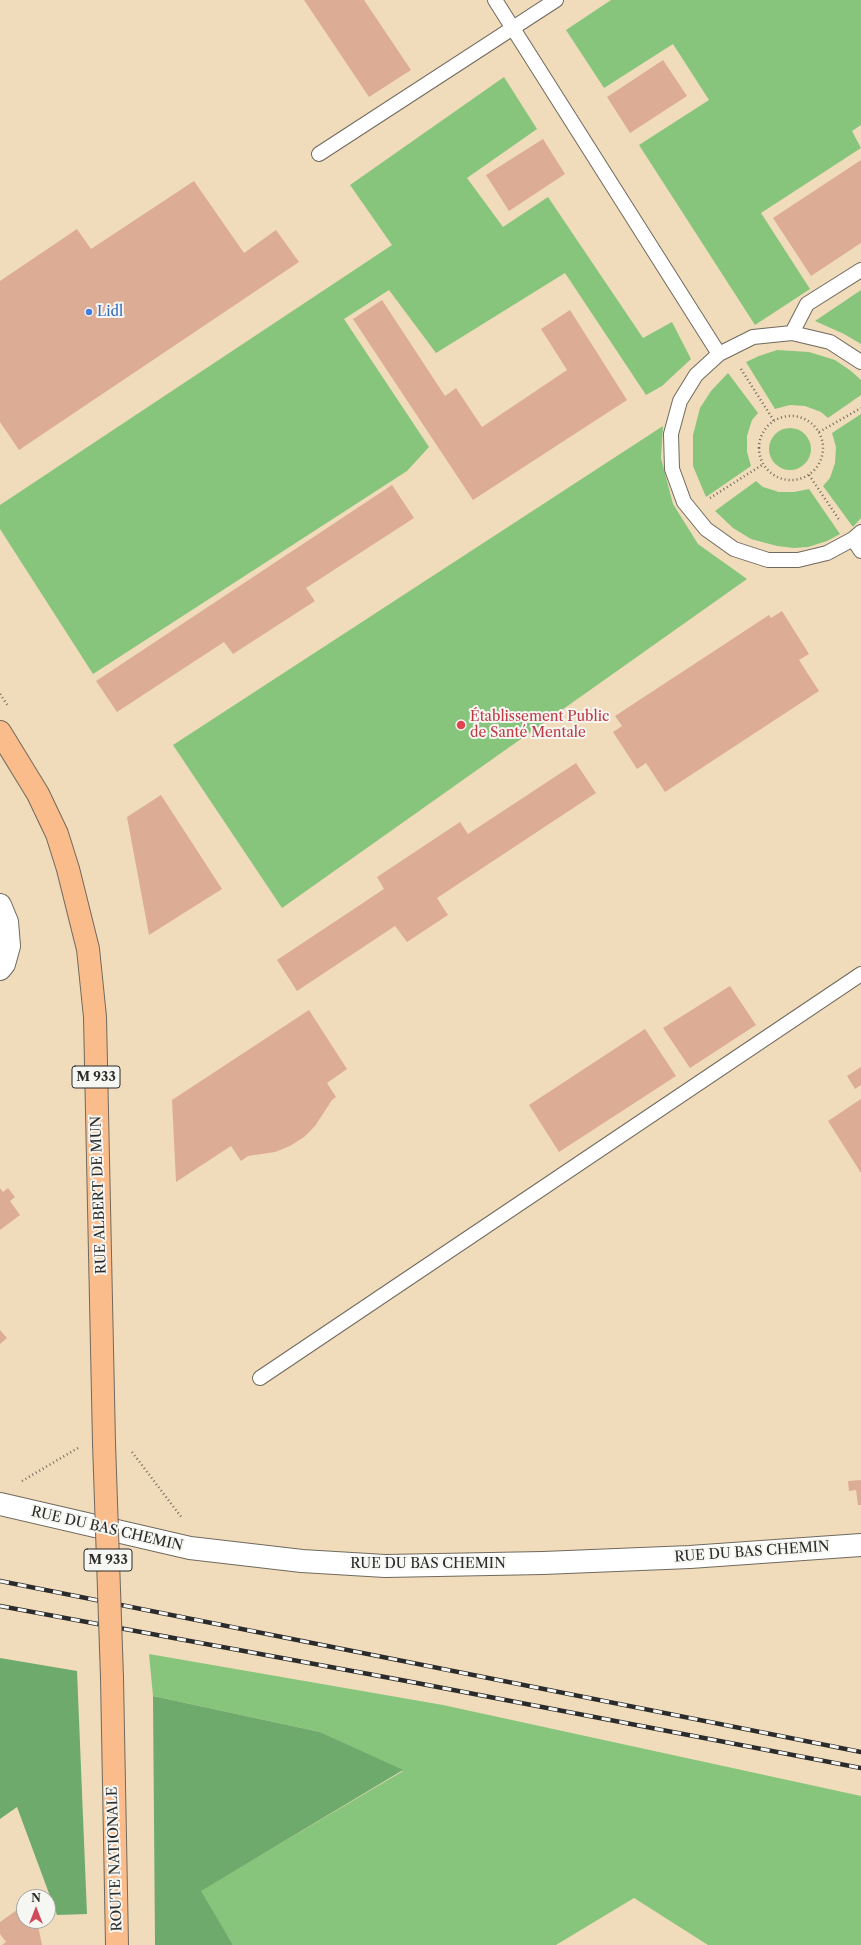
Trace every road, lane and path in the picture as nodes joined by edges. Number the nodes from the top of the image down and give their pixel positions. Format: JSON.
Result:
{"nodes":[{"id":1,"x":494,"y":0,"type":"edge"},
{"id":2,"x":556,"y":0,"type":"edge"},
{"id":3,"x":512,"y":28,"type":"junction"},
{"id":4,"x":319,"y":154,"type":"dead end"},
{"id":5,"x":861,"y":270,"type":"edge"},
{"id":6,"x":792,"y":332,"type":"junction"},
{"id":7,"x":723,"y":352,"type":"junction"},
{"id":8,"x":861,"y":362,"type":"edge"},
{"id":9,"x":861,"y":408,"type":"edge"},
{"id":10,"x":774,"y":421,"type":"junction"},
{"id":11,"x":819,"y":432,"type":"junction"},
{"id":12,"x":762,"y":465,"type":"junction"},
{"id":13,"x":808,"y":475,"type":"junction"},
{"id":14,"x":690,"y":510,"type":"junction"},
{"id":15,"x":858,"y":541,"type":"edge"},
{"id":16,"x":0,"y":732,"type":"edge"},
{"id":17,"x":0,"y":905,"type":"edge"},
{"id":18,"x":0,"y":969,"type":"edge"},
{"id":19,"x":861,"y":974,"type":"edge"},
{"id":20,"x":260,"y":1378,"type":"dead end"},
{"id":21,"x":128,"y":1446,"type":"dead end"},
{"id":22,"x":78,"y":1447,"type":"dead end"},
{"id":23,"x":20,"y":1483,"type":"dead end"},
{"id":24,"x":0,"y":1504,"type":"edge"},
{"id":25,"x":181,"y":1517,"type":"dead end"},
{"id":26,"x":861,"y":1545,"type":"edge"},
{"id":27,"x":113,"y":1774,"type":"joint"},
{"id":28,"x":117,"y":1945,"type":"edge"}],
"edges":[{"from":1,"to":3,"type":"lane"},
{"from":2,"to":3,"type":"lane"},
{"from":3,"to":4,"type":"lane"},
{"from":3,"to":7,"type":"lane"},
{"from":5,"to":6,"type":"lane"},
{"from":6,"to":7,"type":"lane"},
{"from":6,"to":8,"type":"lane"},
{"from":7,"to":10,"type":"path"},
{"from":7,"to":14,"type":"lane"},
{"from":9,"to":11,"type":"path"},
{"from":10,"to":11,"type":"path"},
{"from":10,"to":12,"type":"path"},
{"from":11,"to":13,"type":"path"},
{"from":12,"to":13,"type":"path"},
{"from":12,"to":14,"type":"path"},
{"from":13,"to":15,"type":"path"},
{"from":14,"to":15,"type":"lane"},
{"from":16,"to":27,"type":"main road","name":"RUE ALBERT DE MUN","number":"M 933","bridge":true},
{"from":17,"to":18,"type":"street"},
{"from":19,"to":20,"type":"lane"},
{"from":21,"to":25,"type":"path"},
{"from":22,"to":23,"type":"path"},
{"from":24,"to":26,"type":"street","name":"RUE DU BAS CHEMIN"},
{"from":27,"to":28,"type":"main road","name":"ROUTE NATIONALE","number":"M 933"}]}
